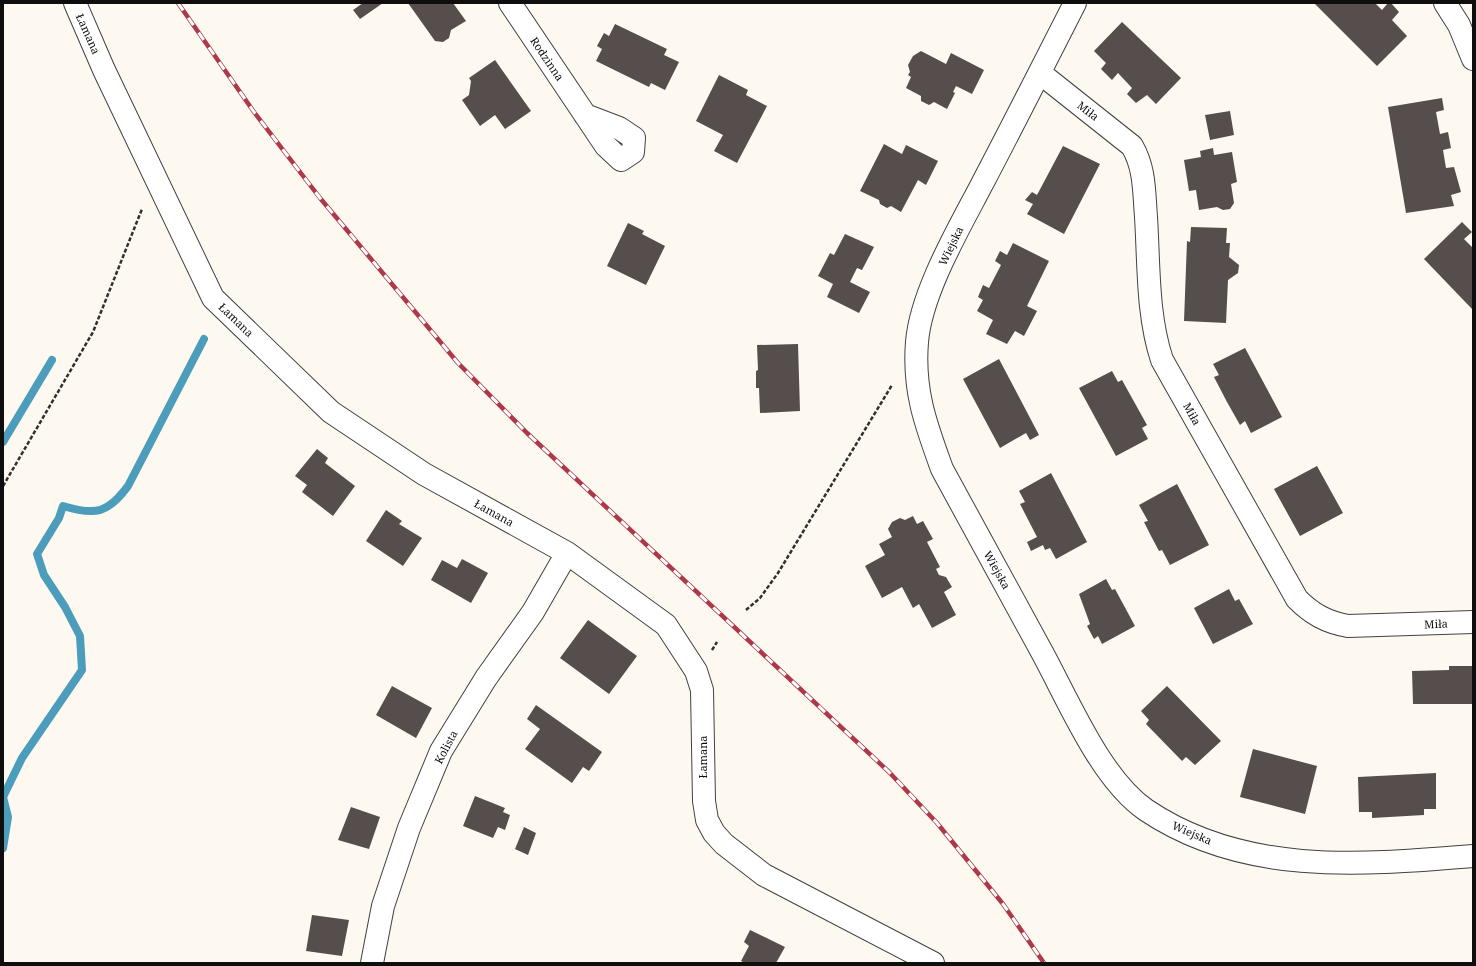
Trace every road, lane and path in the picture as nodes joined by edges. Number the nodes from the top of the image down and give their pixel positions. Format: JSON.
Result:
{"nodes":[{"id":1,"x":75,"y":3,"type":"edge"},
{"id":2,"x":510,"y":3,"type":"edge"},
{"id":3,"x":1075,"y":3,"type":"edge"},
{"id":4,"x":1445,"y":3,"type":"edge"},
{"id":5,"x":1473,"y":59,"type":"edge"},
{"id":6,"x":1040,"y":73,"type":"junction"},
{"id":7,"x":585,"y":114,"type":"dead end"},
{"id":8,"x":156,"y":177,"type":"junction"},
{"id":9,"x":917,"y":367,"type":"junction"},
{"id":10,"x":3,"y":486,"type":"edge"},
{"id":11,"x":567,"y":552,"type":"junction"},
{"id":12,"x":746,"y":610,"type":"dead end"},
{"id":13,"x":1473,"y":622,"type":"edge"},
{"id":14,"x":1473,"y":856,"type":"edge"},
{"id":15,"x":372,"y":963,"type":"edge"},
{"id":16,"x":933,"y":963,"type":"edge"}],
"edges":[{"from":1,"to":8,"type":"street","name":"Łamana"},
{"from":2,"to":7,"type":"street","name":"Rodzinna"},
{"from":3,"to":6,"type":"street","name":"Wiejska"},
{"from":4,"to":5,"type":"street"},
{"from":6,"to":9,"type":"street","name":"Wiejska"},
{"from":6,"to":13,"type":"street","name":"Miła"},
{"from":8,"to":10,"type":"path"},
{"from":8,"to":11,"type":"street","name":"Łamana"},
{"from":9,"to":12,"type":"path"},
{"from":9,"to":14,"type":"street","name":"Wiejska"},
{"from":11,"to":15,"type":"street","name":"Kolista"},
{"from":11,"to":16,"type":"street","name":"Łamana"}]}
